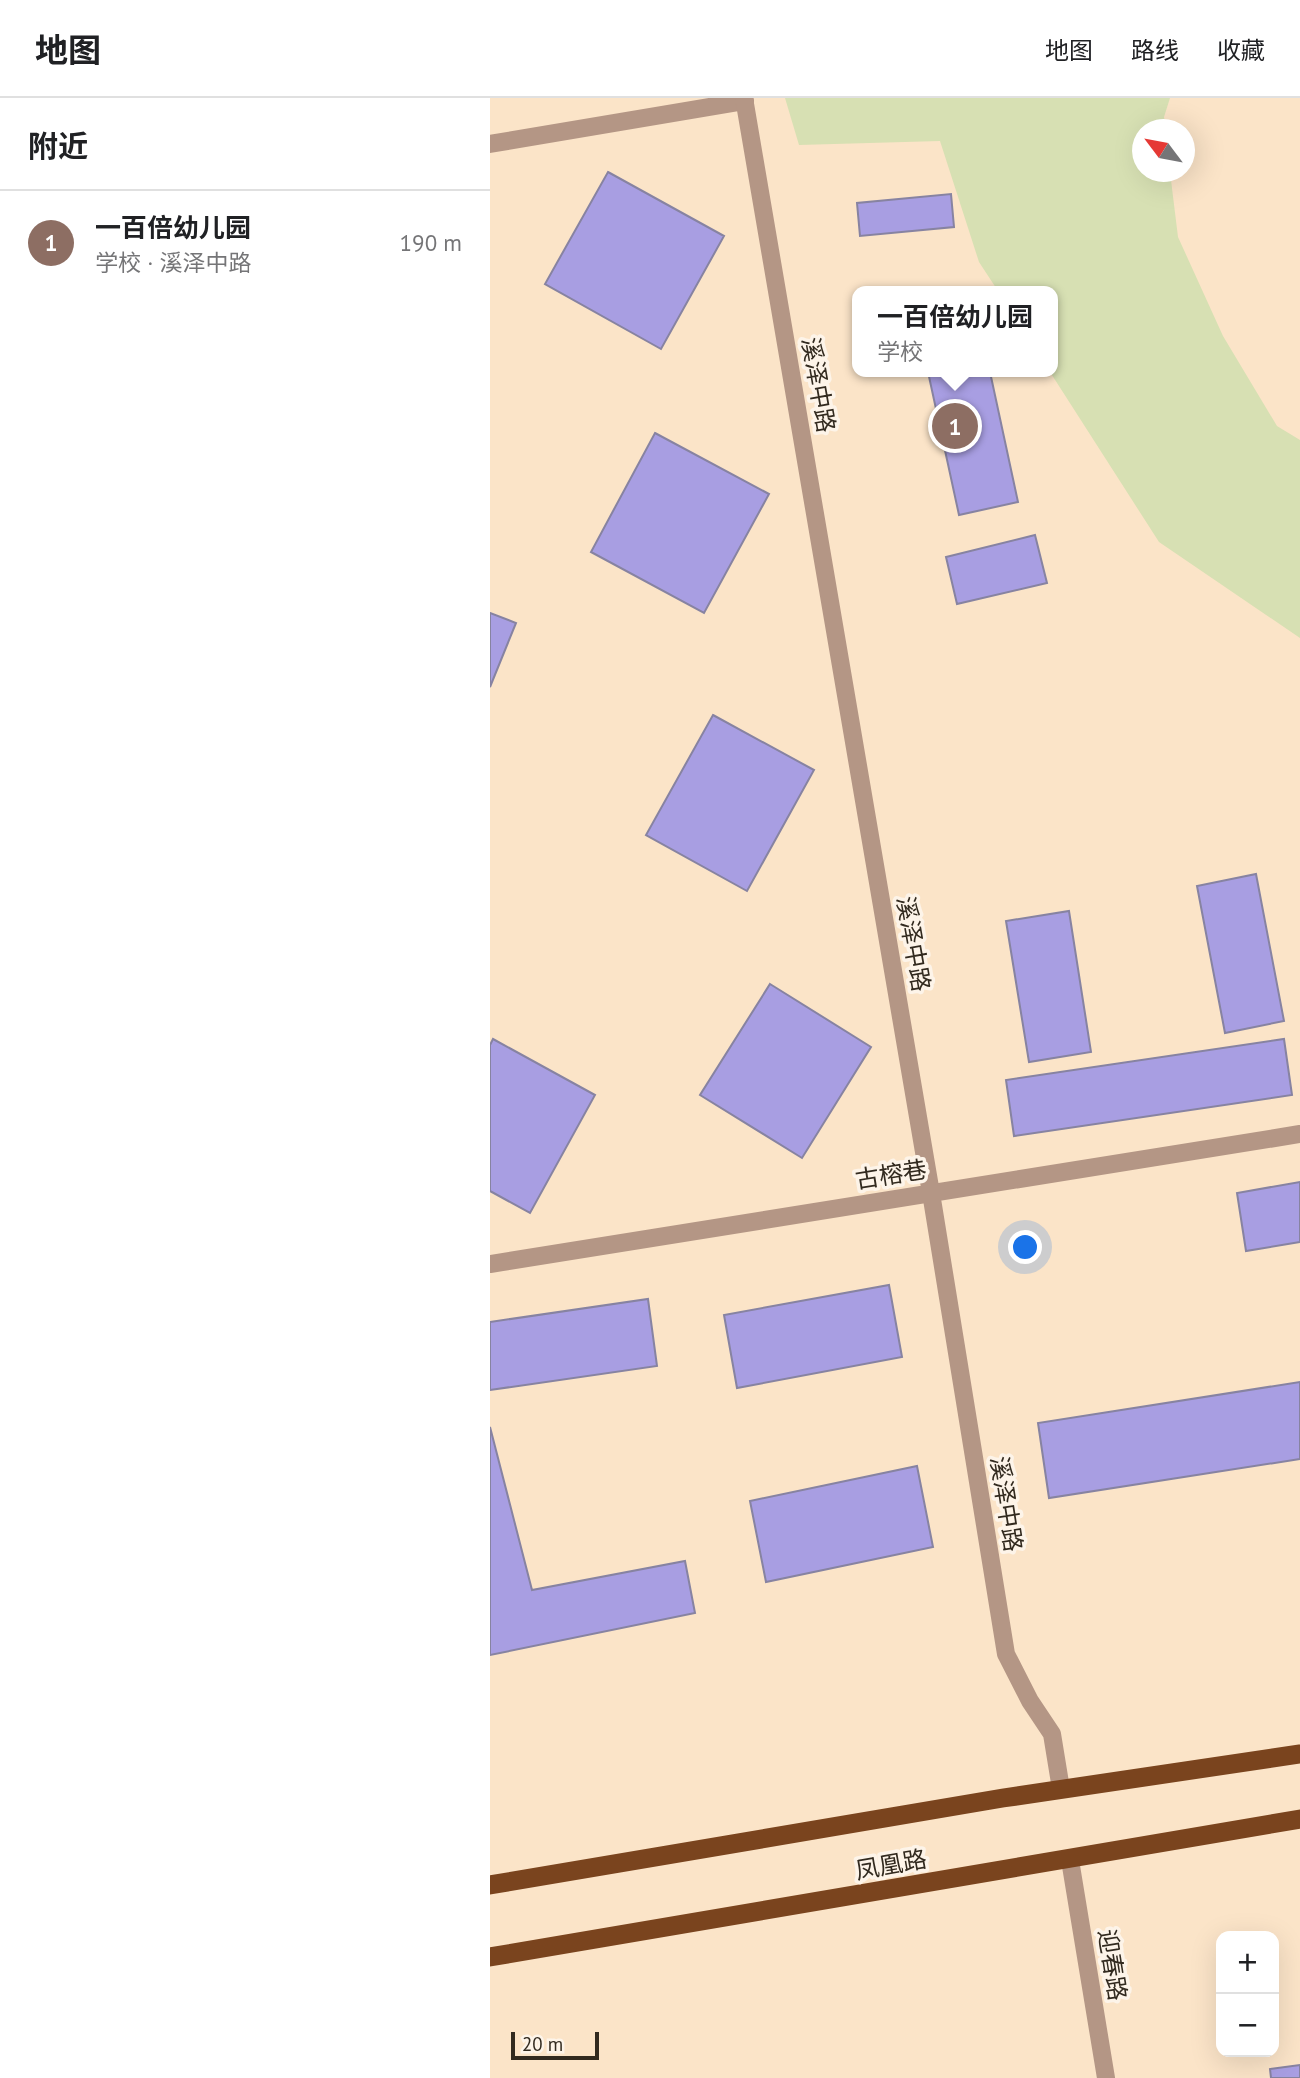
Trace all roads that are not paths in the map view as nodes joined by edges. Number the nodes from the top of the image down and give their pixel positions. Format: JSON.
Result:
{"nodes":[{"id":1,"x":745,"y":99,"type":"edge"},
{"id":2,"x":490,"y":144,"type":"edge"},
{"id":3,"x":1300,"y":1134,"type":"edge"},
{"id":4,"x":931,"y":1193,"type":"junction"},
{"id":5,"x":490,"y":1264,"type":"edge"},
{"id":6,"x":1300,"y":1754,"type":"edge"},
{"id":7,"x":1061,"y":1789,"type":"junction"},
{"id":8,"x":1300,"y":1819,"type":"edge"},
{"id":9,"x":1070,"y":1860,"type":"junction"},
{"id":10,"x":490,"y":1885,"type":"edge"},
{"id":11,"x":490,"y":1957,"type":"edge"},
{"id":12,"x":1105,"y":2078,"type":"edge"}],
"edges":[{"from":1,"to":2,"type":"street"},
{"from":1,"to":4,"type":"street","name":"溪泽中路"},
{"from":3,"to":4,"type":"street","name":"古榕巷"},
{"from":4,"to":5,"type":"street","name":"古榕巷"},
{"from":4,"to":7,"type":"street","name":"溪泽中路"},
{"from":6,"to":7,"type":"highway","name":"凤凰路"},
{"from":7,"to":10,"type":"highway","name":"凤凰路"},
{"from":8,"to":9,"type":"highway","name":"凤凰路"},
{"from":9,"to":11,"type":"highway","name":"凤凰路"},
{"from":9,"to":12,"type":"street","name":"迎春路"}]}
